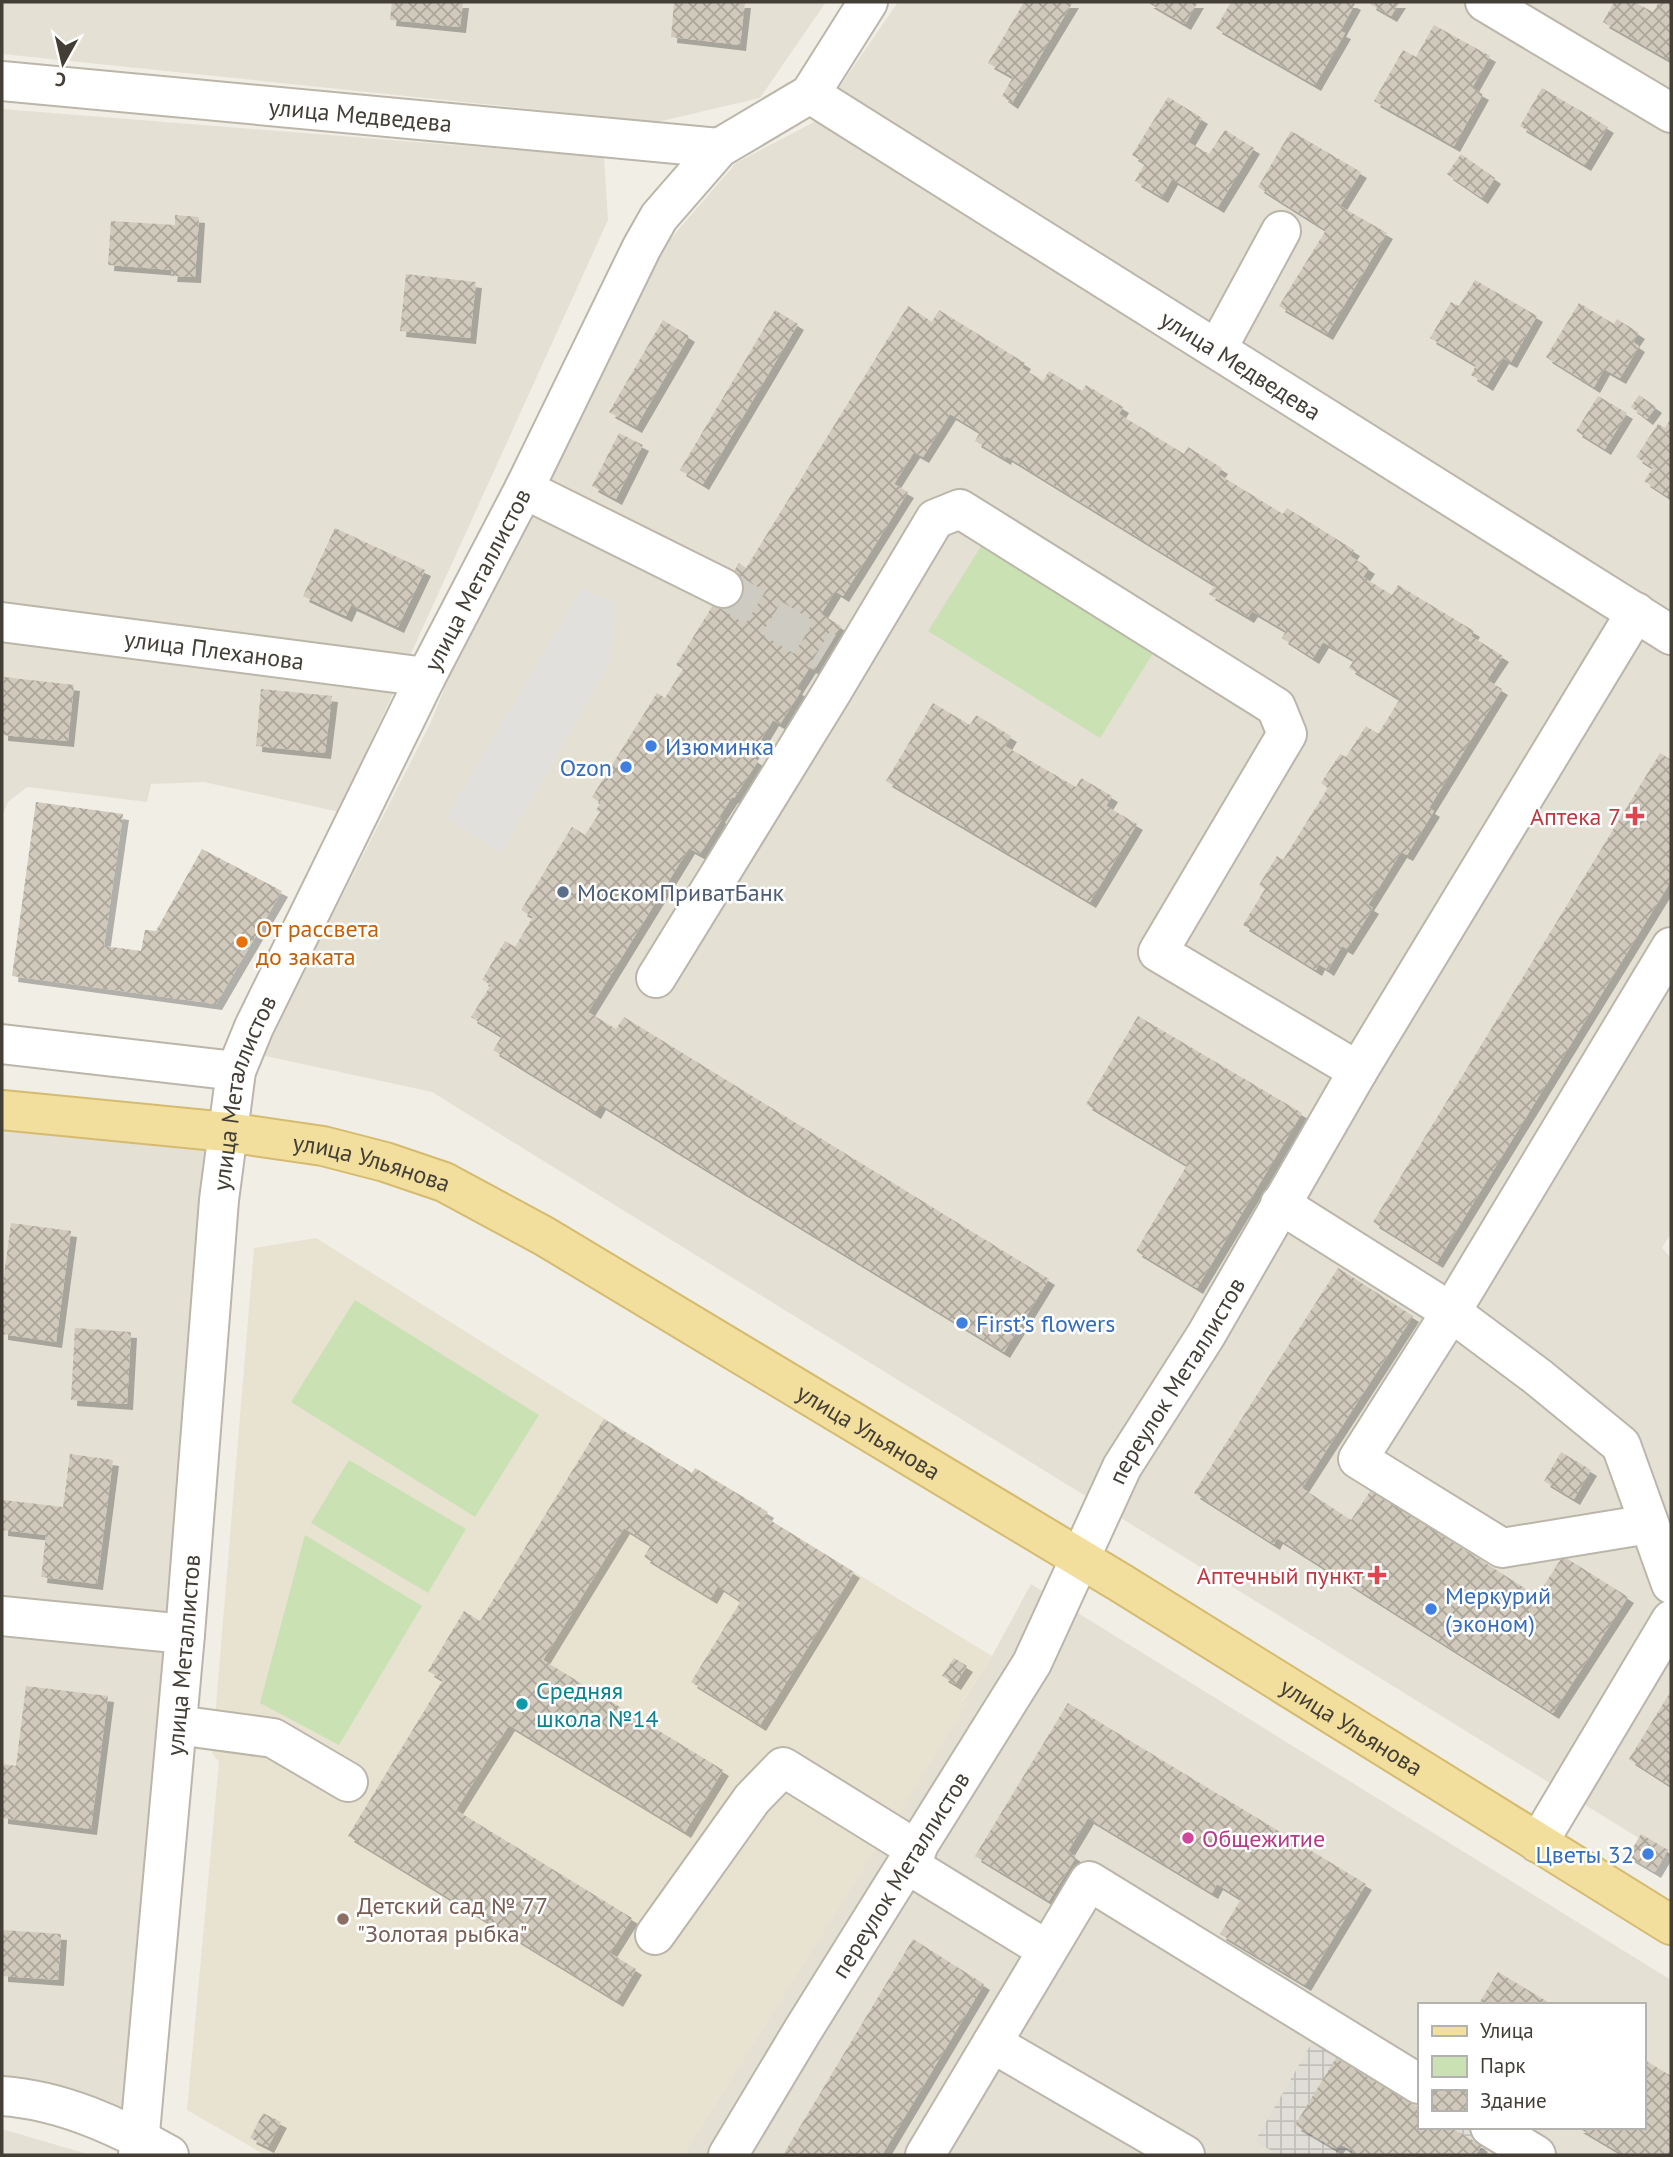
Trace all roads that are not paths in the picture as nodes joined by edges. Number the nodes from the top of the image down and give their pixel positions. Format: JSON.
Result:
{"nodes":[{"id":1,"x":867,"y":2,"type":"edge"},
{"id":2,"x":1485,"y":2,"type":"edge"},
{"id":3,"x":2,"y":81,"type":"edge"},
{"id":4,"x":810,"y":94,"type":"junction"},
{"id":5,"x":1671,"y":113,"type":"edge"},
{"id":6,"x":719,"y":148,"type":"junction"},
{"id":7,"x":1281,"y":230,"type":"dead end"},
{"id":8,"x":1217,"y":349,"type":"junction"},
{"id":9,"x":524,"y":489,"type":"junction"},
{"id":10,"x":723,"y":588,"type":"tunnel mouth"},
{"id":11,"x":1636,"y":612,"type":"junction"},
{"id":12,"x":2,"y":622,"type":"edge"},
{"id":13,"x":1671,"y":635,"type":"edge"},
{"id":14,"x":426,"y":677,"type":"junction"},
{"id":15,"x":1671,"y":947,"type":"edge"},
{"id":16,"x":656,"y":978,"type":"dead end"},
{"id":17,"x":2,"y":1044,"type":"edge"},
{"id":18,"x":236,"y":1071,"type":"junction"},
{"id":19,"x":1358,"y":1071,"type":"junction"},
{"id":20,"x":2,"y":1110,"type":"edge"},
{"id":21,"x":227,"y":1132,"type":"junction"},
{"id":22,"x":1280,"y":1204,"type":"junction"},
{"id":23,"x":1451,"y":1311,"type":"junction"},
{"id":24,"x":1649,"y":1524,"type":"junction"},
{"id":25,"x":1081,"y":1560,"type":"junction"},
{"id":26,"x":1671,"y":1584,"type":"edge"},
{"id":27,"x":2,"y":1616,"type":"edge"},
{"id":28,"x":1671,"y":1620,"type":"edge"},
{"id":29,"x":185,"y":1634,"type":"junction"},
{"id":30,"x":177,"y":1726,"type":"junction"},
{"id":31,"x":348,"y":1782,"type":"dead end"},
{"id":32,"x":1538,"y":1843,"type":"junction"},
{"id":33,"x":912,"y":1857,"type":"junction"},
{"id":34,"x":1671,"y":1925,"type":"edge"},
{"id":35,"x":655,"y":1935,"type":"dead end"},
{"id":36,"x":1047,"y":1950,"type":"junction"},
{"id":37,"x":992,"y":2043,"type":"junction"},
{"id":38,"x":1418,"y":2083,"type":"edge"},
{"id":39,"x":2,"y":2096,"type":"edge"},
{"id":40,"x":1493,"y":2129,"type":"edge"},
{"id":41,"x":149,"y":2150,"type":"edge"},
{"id":42,"x":728,"y":2155,"type":"edge"},
{"id":43,"x":925,"y":2155,"type":"edge"},
{"id":44,"x":1185,"y":2155,"type":"edge"},
{"id":45,"x":1536,"y":2155,"type":"edge"}],
"edges":[{"from":1,"to":4,"type":"street","name":"улица Металлистов"},
{"from":2,"to":5,"type":"street"},
{"from":3,"to":6,"type":"street","name":"улица Медведева"},
{"from":4,"to":6,"type":"street","name":"улица Металлистов"},
{"from":4,"to":8,"type":"street","name":"улица Медведева"},
{"from":6,"to":9,"type":"street","name":"улица Металлистов"},
{"from":7,"to":8,"type":"street"},
{"from":8,"to":11,"type":"street","name":"улица Медведева"},
{"from":9,"to":10,"type":"street"},
{"from":9,"to":14,"type":"street","name":"улица Металлистов"},
{"from":11,"to":13,"type":"street","name":"улица Медведева"},
{"from":11,"to":19,"type":"street","name":"переулок Металлистов"},
{"from":12,"to":14,"type":"street","name":"улица Плеханова"},
{"from":14,"to":18,"type":"street","name":"улица Металлистов"},
{"from":15,"to":23,"type":"street"},
{"from":16,"to":19,"type":"street"},
{"from":17,"to":18,"type":"street"},
{"from":18,"to":21,"type":"street","name":"улица Металлистов"},
{"from":19,"to":22,"type":"street","name":"переулок Металлистов"},
{"from":20,"to":21,"type":"main road","name":"улица Ульянова"},
{"from":21,"to":25,"type":"main road","name":"улица Ульянова"},
{"from":21,"to":29,"type":"street","name":"улица Металлистов"},
{"from":22,"to":23,"type":"street"},
{"from":22,"to":25,"type":"street","name":"переулок Металлистов"},
{"from":23,"to":24,"type":"street"},
{"from":23,"to":24,"type":"street"},
{"from":24,"to":26,"type":"street"},
{"from":25,"to":32,"type":"main road","name":"улица Ульянова"},
{"from":25,"to":33,"type":"street","name":"переулок Металлистов"},
{"from":27,"to":29,"type":"street"},
{"from":28,"to":32,"type":"street"},
{"from":29,"to":30,"type":"street","name":"улица Металлистов"},
{"from":30,"to":31,"type":"street"},
{"from":30,"to":41,"type":"street","name":"улица Металлистов"},
{"from":32,"to":34,"type":"main road","name":"улица Ульянова"},
{"from":33,"to":35,"type":"street"},
{"from":33,"to":36,"type":"street"},
{"from":33,"to":42,"type":"street","name":"переулок Металлистов"},
{"from":36,"to":37,"type":"street"},
{"from":36,"to":38,"type":"street"},
{"from":37,"to":43,"type":"street"},
{"from":37,"to":44,"type":"street"},
{"from":39,"to":41,"type":"street"},
{"from":40,"to":45,"type":"street"}]}
